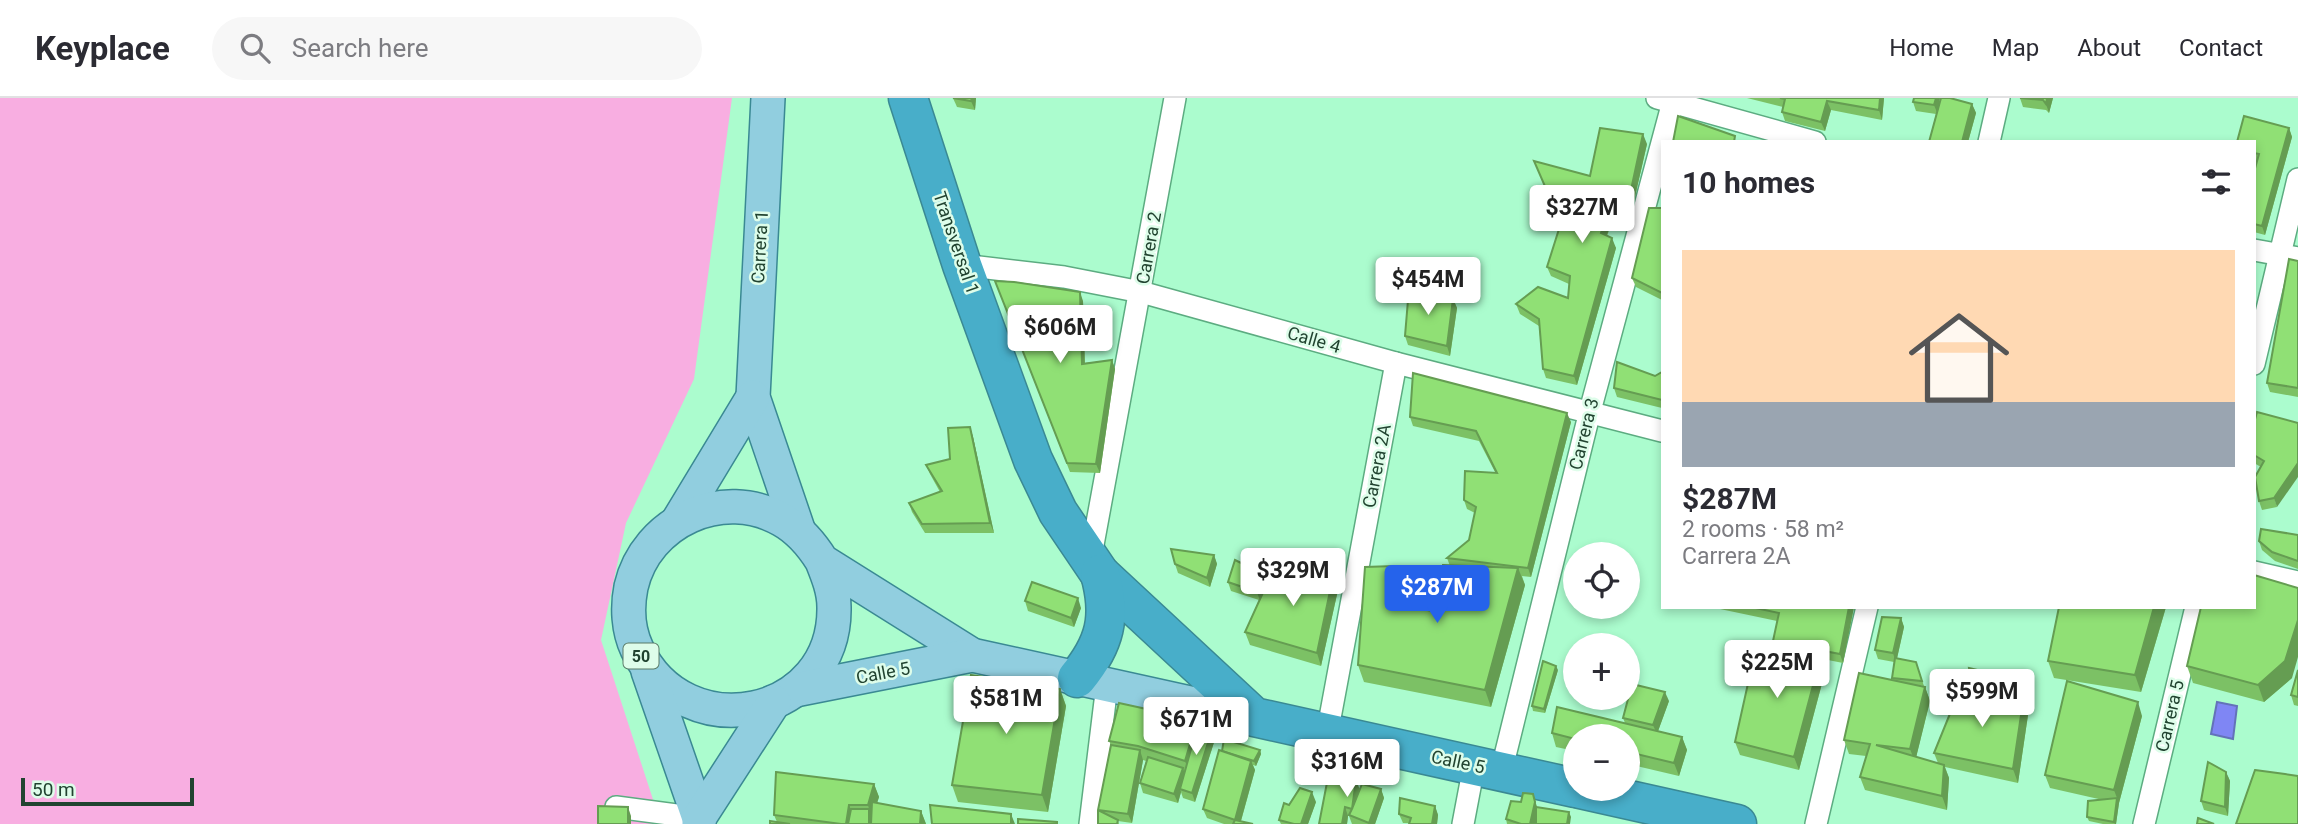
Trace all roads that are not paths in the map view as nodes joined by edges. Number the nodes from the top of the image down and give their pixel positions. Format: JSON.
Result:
{"nodes":[{"id":1,"x":768,"y":98,"type":"edge"},
{"id":2,"x":908,"y":98,"type":"edge"},
{"id":3,"x":1175,"y":98,"type":"edge"},
{"id":4,"x":1999,"y":98,"type":"edge"},
{"id":5,"x":1668,"y":99,"type":"edge"},
{"id":6,"x":1808,"y":140,"type":"edge"},
{"id":7,"x":1989,"y":140,"type":"edge"},
{"id":8,"x":2298,"y":180,"type":"edge"},
{"id":9,"x":2256,"y":250,"type":"edge"},
{"id":10,"x":2289,"y":257,"type":"edge"},
{"id":11,"x":962,"y":265,"type":"junction"},
{"id":12,"x":1141,"y":292,"type":"junction"},
{"id":13,"x":2256,"y":358,"type":"edge"},
{"id":14,"x":1396,"y":363,"type":"junction"},
{"id":15,"x":752,"y":397,"type":"junction"},
{"id":16,"x":1590,"y":411,"type":"junction"},
{"id":17,"x":1661,"y":430,"type":"edge"},
{"id":18,"x":678,"y":521,"type":"junction"},
{"id":19,"x":799,"y":532,"type":"junction"},
{"id":20,"x":822,"y":561,"type":"junction"},
{"id":21,"x":1095,"y":568,"type":"junction"},
{"id":22,"x":2256,"y":572,"type":"edge"},
{"id":23,"x":2298,"y":582,"type":"edge"},
{"id":24,"x":1867,"y":609,"type":"edge"},
{"id":25,"x":2196,"y":609,"type":"edge"},
{"id":26,"x":972,"y":655,"type":"junction"},
{"id":27,"x":646,"y":667,"type":"junction"},
{"id":28,"x":1092,"y":682,"type":"junction"},
{"id":29,"x":784,"y":696,"type":"junction"},
{"id":30,"x":1254,"y":717,"type":"junction"},
{"id":31,"x":1327,"y":734,"type":"junction"},
{"id":32,"x":1488,"y":769,"type":"junction"},
{"id":33,"x":1563,"y":786,"type":"edge"},
{"id":34,"x":1632,"y":801,"type":"edge"},
{"id":35,"x":616,"y":807,"type":"edge"},
{"id":36,"x":699,"y":821,"type":"edge"},
{"id":37,"x":1090,"y":824,"type":"edge"},
{"id":38,"x":1463,"y":824,"type":"edge"},
{"id":39,"x":1737,"y":824,"type":"edge"},
{"id":40,"x":1816,"y":824,"type":"edge"},
{"id":41,"x":2144,"y":824,"type":"edge"}],
"edges":[{"from":1,"to":15,"type":"main road","name":"Carrera 1","number":"50"},
{"from":2,"to":11,"type":"highway","name":"Transversal 1","number":"50"},
{"from":3,"to":12,"type":"street","name":"Carrera 2"},
{"from":4,"to":7,"type":"street"},
{"from":5,"to":6,"type":"street"},
{"from":5,"to":16,"type":"street","name":"Carrera 3"},
{"from":8,"to":10,"type":"street"},
{"from":9,"to":10,"type":"street"},
{"from":10,"to":13,"type":"street"},
{"from":11,"to":12,"type":"street","name":"Calle 4"},
{"from":11,"to":21,"type":"highway","name":"Transversal 1","number":"50"},
{"from":12,"to":14,"type":"street","name":"Calle 4"},
{"from":12,"to":21,"type":"street","name":"Carrera 2"},
{"from":14,"to":16,"type":"street","name":"Calle 4"},
{"from":14,"to":31,"type":"street","name":"Carrera 2A"},
{"from":15,"to":18,"type":"main road","name":"Carrera 1","number":"50"},
{"from":15,"to":19,"type":"main road","name":"Carrera 1","number":"50"},
{"from":16,"to":17,"type":"street","name":"Calle 4"},
{"from":16,"to":32,"type":"street","name":"Carrera 3"},
{"from":18,"to":19,"type":"main road","number":"50"},
{"from":18,"to":27,"type":"main road","number":"50"},
{"from":19,"to":20,"type":"main road","number":"50"},
{"from":20,"to":26,"type":"main road","name":"Calle 5","number":"50"},
{"from":20,"to":29,"type":"main road","number":"50"},
{"from":21,"to":28,"type":"highway","name":"Transversal 1"},
{"from":21,"to":30,"type":"highway","name":"Transversal 1","number":"50"},
{"from":22,"to":23,"type":"street"},
{"from":24,"to":40,"type":"street"},
{"from":25,"to":41,"type":"street","name":"Carrera 5"},
{"from":26,"to":28,"type":"main road","name":"Calle 5","number":"50"},
{"from":26,"to":29,"type":"main road","name":"Calle 5","number":"50"},
{"from":27,"to":29,"type":"main road","number":"50"},
{"from":27,"to":36,"type":"main road"},
{"from":28,"to":30,"type":"main road","name":"Calle 5","number":"50"},
{"from":28,"to":37,"type":"street"},
{"from":29,"to":36,"type":"main road"},
{"from":30,"to":31,"type":"highway","name":"Calle 5","number":"50"},
{"from":31,"to":32,"type":"highway","name":"Calle 5","number":"50"},
{"from":32,"to":33,"type":"highway","name":"Calle 5","number":"50"},
{"from":32,"to":38,"type":"street","name":"Carrera 3"},
{"from":34,"to":39,"type":"highway","name":"Calle 5","number":"50"},
{"from":35,"to":36,"type":"street"}]}
